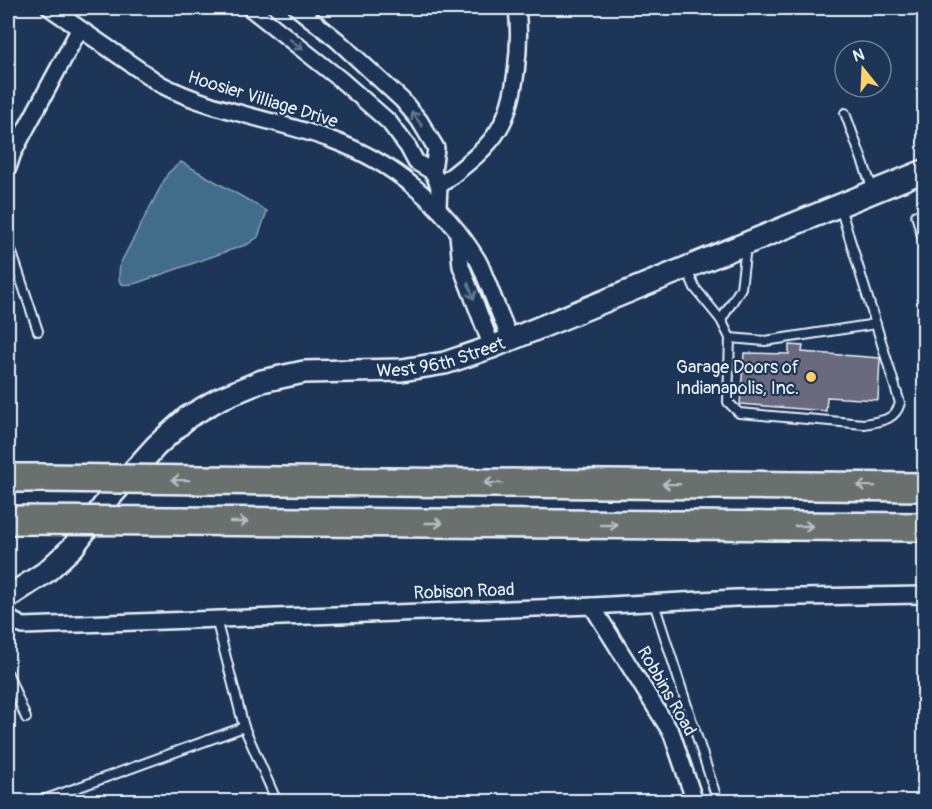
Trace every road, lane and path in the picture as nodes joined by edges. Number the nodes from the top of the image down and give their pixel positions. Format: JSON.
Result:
{"nodes":[{"id":1,"x":50,"y":8,"type":"edge"},
{"id":2,"x":297,"y":8,"type":"edge"},
{"id":3,"x":517,"y":8,"type":"edge"},
{"id":4,"x":258,"y":10,"type":"edge"},
{"id":5,"x":79,"y":30,"type":"junction"},
{"id":6,"x":845,"y":113,"type":"dead end"},
{"id":7,"x":8,"y":168,"type":"edge"},
{"id":8,"x":924,"y":171,"type":"edge"},
{"id":9,"x":436,"y":179,"type":"junction"},
{"id":10,"x":873,"y":192,"type":"junction"},
{"id":11,"x":840,"y":206,"type":"junction"},
{"id":12,"x":438,"y":207,"type":"junction"},
{"id":13,"x":924,"y":213,"type":"edge"},
{"id":14,"x":8,"y":241,"type":"edge"},
{"id":15,"x":747,"y":243,"type":"junction"},
{"id":16,"x":924,"y":243,"type":"edge"},
{"id":17,"x":686,"y":267,"type":"junction"},
{"id":18,"x":721,"y":320,"type":"junction"},
{"id":19,"x":876,"y":324,"type":"junction"},
{"id":20,"x":38,"y":331,"type":"dead end"},
{"id":21,"x":730,"y":338,"type":"junction"},
{"id":22,"x":501,"y":343,"type":"junction"},
{"id":23,"x":8,"y":478,"type":"edge"},
{"id":24,"x":924,"y":487,"type":"edge"},
{"id":25,"x":8,"y":520,"type":"edge"},
{"id":26,"x":924,"y":527,"type":"edge"},
{"id":27,"x":924,"y":595,"type":"edge"},
{"id":28,"x":8,"y":597,"type":"edge"},
{"id":29,"x":654,"y":603,"type":"junction"},
{"id":30,"x":592,"y":606,"type":"junction"},
{"id":31,"x":8,"y":618,"type":"edge"},
{"id":32,"x":216,"y":619,"type":"junction"},
{"id":33,"x":8,"y":674,"type":"edge"},
{"id":34,"x":26,"y":718,"type":"dead end"},
{"id":35,"x":243,"y":727,"type":"junction"},
{"id":36,"x":38,"y":801,"type":"edge"},
{"id":37,"x":277,"y":801,"type":"edge"},
{"id":38,"x":695,"y":801,"type":"edge"},
{"id":39,"x":718,"y":801,"type":"edge"}],
"edges":[{"from":1,"to":5,"type":"street","name":"Hoosier Villiage Drive"},
{"from":9,"to":2,"type":"street","one_way":true},
{"from":3,"to":9,"type":"street"},
{"from":4,"to":9,"type":"street","one_way":true},
{"from":5,"to":7,"type":"street"},
{"from":5,"to":12,"type":"street","name":"Hoosier Villiage Drive"},
{"from":6,"to":10,"type":"lane"},
{"from":8,"to":10,"type":"street","name":"West 96th Street"},
{"from":9,"to":12,"type":"street"},
{"from":10,"to":11,"type":"street","name":"West 96th Street"},
{"from":11,"to":15,"type":"street","name":"West 96th Street"},
{"from":11,"to":19,"type":"lane"},
{"from":12,"to":22,"type":"street","name":"Hoosier Villiage Drive"},
{"from":13,"to":16,"type":"lane"},
{"from":14,"to":20,"type":"lane"},
{"from":15,"to":17,"type":"street","name":"West 96th Street"},
{"from":15,"to":18,"type":"lane"},
{"from":17,"to":18,"type":"lane"},
{"from":17,"to":22,"type":"street","name":"West 96th Street"},
{"from":18,"to":21,"type":"lane"},
{"from":19,"to":21,"type":"lane"},
{"from":19,"to":21,"type":"lane"},
{"from":22,"to":28,"type":"street","name":"West 96th Street"},
{"from":24,"to":23,"type":"highway","one_way":true,"bridge":true},
{"from":25,"to":26,"type":"highway","one_way":true,"bridge":true},
{"from":27,"to":29,"type":"street","name":"Robison Road"},
{"from":29,"to":30,"type":"street","name":"Robison Road"},
{"from":29,"to":39,"type":"lane"},
{"from":30,"to":32,"type":"street","name":"Robison Road"},
{"from":30,"to":38,"type":"street","name":"Robbins Road"},
{"from":31,"to":32,"type":"street","name":"Robison Road"},
{"from":32,"to":35,"type":"lane"},
{"from":33,"to":34,"type":"lane"},
{"from":35,"to":36,"type":"lane"},
{"from":35,"to":37,"type":"lane"}]}
